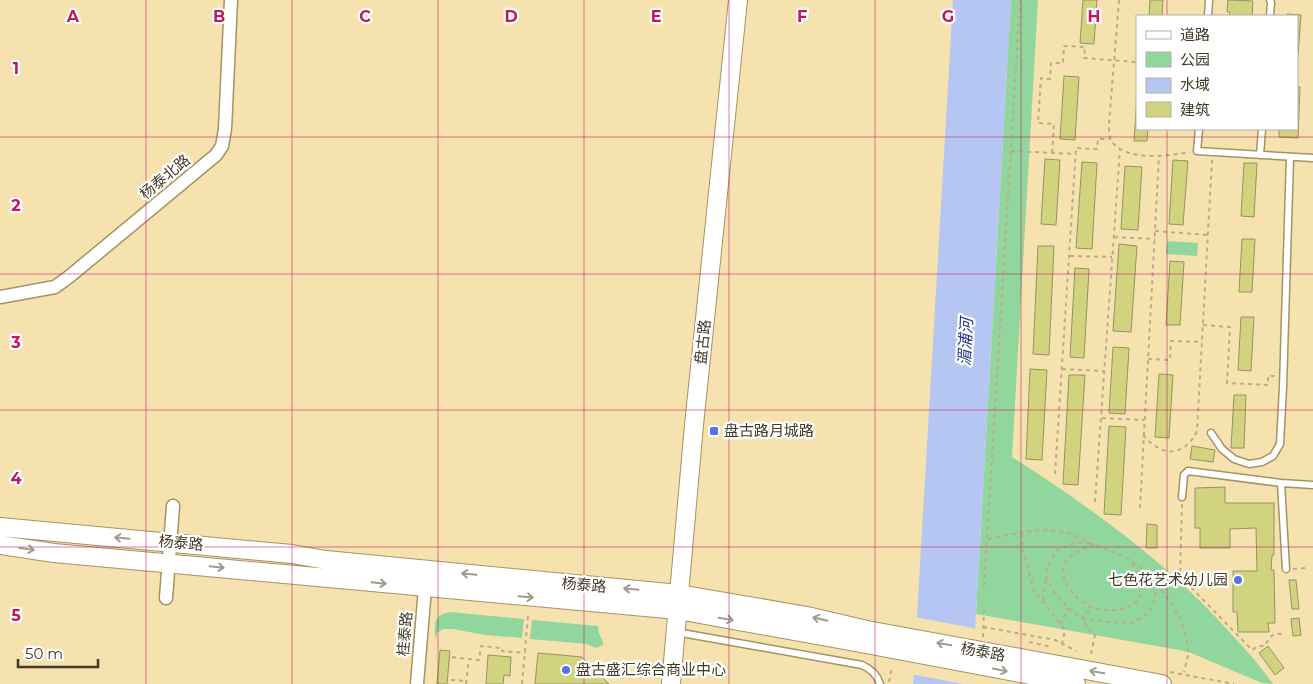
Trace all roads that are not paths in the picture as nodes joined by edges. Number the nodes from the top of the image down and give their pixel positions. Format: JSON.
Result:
{"nodes":[{"id":1,"x":231,"y":0,"type":"edge"},
{"id":2,"x":738,"y":0,"type":"edge"},
{"id":3,"x":1209,"y":0,"type":"edge"},
{"id":4,"x":1270,"y":0,"type":"edge"},
{"id":5,"x":1208,"y":15,"type":"edge"},
{"id":6,"x":1270,"y":15,"type":"edge"},
{"id":7,"x":1199,"y":130,"type":"edge"},
{"id":8,"x":1262,"y":130,"type":"edge"},
{"id":9,"x":1260,"y":155,"type":"junction"},
{"id":10,"x":1290,"y":157,"type":"junction"},
{"id":11,"x":1313,"y":158,"type":"edge"},
{"id":12,"x":0,"y":297,"type":"edge"},
{"id":13,"x":1211,"y":432,"type":"dead end"},
{"id":14,"x":1281,"y":483,"type":"junction"},
{"id":15,"x":1313,"y":485,"type":"edge"},
{"id":16,"x":1182,"y":497,"type":"road end"},
{"id":17,"x":173,"y":506,"type":"dead end"},
{"id":18,"x":0,"y":527,"type":"edge"},
{"id":19,"x":170,"y":542,"type":"junction"},
{"id":20,"x":0,"y":545,"type":"edge"},
{"id":21,"x":169,"y":562,"type":"junction"},
{"id":22,"x":1286,"y":569,"type":"road end"},
{"id":23,"x":425,"y":588,"type":"junction"},
{"id":24,"x":166,"y":598,"type":"dead end"},
{"id":25,"x":678,"y":602,"type":"junction"},
{"id":26,"x":676,"y":632,"type":"junction"},
{"id":27,"x":1027,"y":659,"type":"junction"},
{"id":28,"x":417,"y":684,"type":"edge"},
{"id":29,"x":671,"y":684,"type":"edge"},
{"id":30,"x":880,"y":684,"type":"edge"},
{"id":31,"x":1076,"y":684,"type":"edge"},
{"id":32,"x":1162,"y":684,"type":"edge"}],
"edges":[{"from":1,"to":12,"type":"street","name":"杨泰北路"},
{"from":2,"to":25,"type":"main road","name":"盘古路"},
{"from":3,"to":5,"type":"lane"},
{"from":4,"to":6,"type":"lane"},
{"from":7,"to":9,"type":"lane"},
{"from":8,"to":9,"type":"lane"},
{"from":9,"to":10,"type":"lane"},
{"from":10,"to":11,"type":"lane"},
{"from":10,"to":13,"type":"lane"},
{"from":14,"to":15,"type":"lane"},
{"from":14,"to":16,"type":"lane"},
{"from":14,"to":22,"type":"lane"},
{"from":17,"to":19,"type":"street"},
{"from":19,"to":18,"type":"main road","name":"杨泰路","one_way":true},
{"from":19,"to":21,"type":"street"},
{"from":25,"to":19,"type":"main road","name":"杨泰路","one_way":true},
{"from":20,"to":21,"type":"main road","name":"杨泰路","one_way":true},
{"from":21,"to":23,"type":"main road","name":"杨泰路","one_way":true},
{"from":21,"to":24,"type":"street"},
{"from":23,"to":25,"type":"main road","name":"杨泰路","one_way":true},
{"from":23,"to":28,"type":"street","name":"桂泰路"},
{"from":25,"to":26,"type":"main road","name":"盘古路"},
{"from":25,"to":27,"type":"main road","name":"杨泰路","bridge":true},
{"from":26,"to":29,"type":"main road","name":"盘古路"},
{"from":26,"to":30,"type":"lane"},
{"from":27,"to":31,"type":"main road","name":"杨泰路"},
{"from":32,"to":27,"type":"main road","name":"杨泰路","one_way":true}]}
